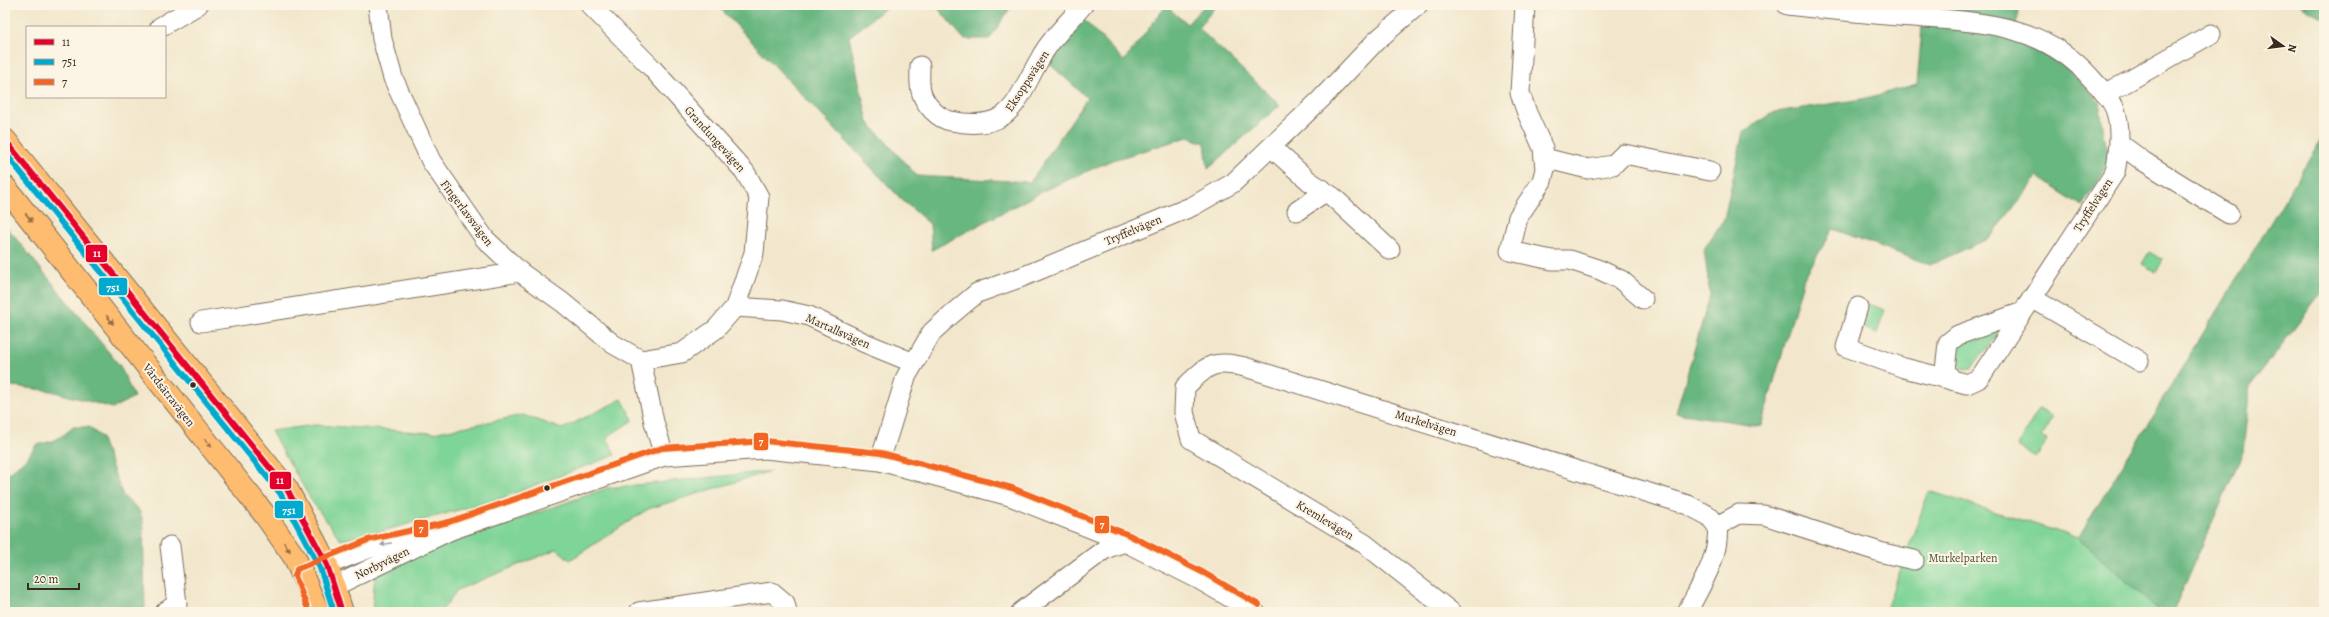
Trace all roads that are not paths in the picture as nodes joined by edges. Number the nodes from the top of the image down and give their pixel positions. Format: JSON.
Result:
{"nodes":[{"id":1,"x":198,"y":5,"type":"edge"},
{"id":2,"x":378,"y":5,"type":"edge"},
{"id":3,"x":590,"y":5,"type":"edge"},
{"id":4,"x":1083,"y":5,"type":"edge"},
{"id":5,"x":1418,"y":5,"type":"edge"},
{"id":6,"x":1525,"y":5,"type":"edge"},
{"id":7,"x":1787,"y":5,"type":"edge"},
{"id":8,"x":1901,"y":10,"type":"edge"},
{"id":9,"x":162,"y":26,"type":"edge"},
{"id":10,"x":2212,"y":34,"type":"dead end"},
{"id":11,"x":920,"y":66,"type":"dead end"},
{"id":12,"x":2104,"y":93,"type":"junction"},
{"id":13,"x":5,"y":140,"type":"edge"},
{"id":14,"x":2120,"y":144,"type":"junction"},
{"id":15,"x":1271,"y":147,"type":"junction"},
{"id":16,"x":1544,"y":158,"type":"junction"},
{"id":17,"x":1710,"y":171,"type":"dead end"},
{"id":18,"x":5,"y":187,"type":"edge"},
{"id":19,"x":1325,"y":192,"type":"junction"},
{"id":20,"x":1297,"y":211,"type":"dead end"},
{"id":21,"x":2229,"y":214,"type":"dead end"},
{"id":22,"x":1390,"y":250,"type":"dead end"},
{"id":23,"x":520,"y":272,"type":"junction"},
{"id":24,"x":1644,"y":299,"type":"dead end"},
{"id":25,"x":2027,"y":305,"type":"junction"},
{"id":26,"x":735,"y":307,"type":"junction"},
{"id":27,"x":1858,"y":307,"type":"dead end"},
{"id":28,"x":201,"y":322,"type":"dead end"},
{"id":29,"x":641,"y":360,"type":"junction"},
{"id":30,"x":2139,"y":361,"type":"dead end"},
{"id":31,"x":914,"y":363,"type":"junction"},
{"id":32,"x":1952,"y":380,"type":"junction"},
{"id":33,"x":1191,"y":439,"type":"joint"},
{"id":34,"x":664,"y":456,"type":"junction"},
{"id":35,"x":880,"y":461,"type":"junction"},
{"id":36,"x":1718,"y":526,"type":"junction"},
{"id":37,"x":451,"y":530,"type":"junction"},
{"id":38,"x":1125,"y":542,"type":"junction"},
{"id":39,"x":170,"y":546,"type":"dead end"},
{"id":40,"x":1914,"y":560,"type":"dead end"},
{"id":41,"x":327,"y":565,"type":"junction"},
{"id":42,"x":303,"y":574,"type":"junction"},
{"id":43,"x":335,"y":586,"type":"junction"},
{"id":44,"x":314,"y":604,"type":"edge"},
{"id":45,"x":1682,"y":611,"type":"edge"},
{"id":46,"x":165,"y":612,"type":"edge"},
{"id":47,"x":342,"y":612,"type":"edge"},
{"id":48,"x":639,"y":612,"type":"edge"},
{"id":49,"x":787,"y":612,"type":"edge"},
{"id":50,"x":1021,"y":612,"type":"edge"},
{"id":51,"x":1255,"y":612,"type":"edge"},
{"id":52,"x":1451,"y":612,"type":"edge"}],
"edges":[{"from":1,"to":9,"type":"street"},
{"from":2,"to":23,"type":"street","name":"Fingerlavsvägen"},
{"from":3,"to":26,"type":"street","name":"Grandungevägen"},
{"from":4,"to":11,"type":"street","name":"Eksoppsvägen"},
{"from":5,"to":15,"type":"street","name":"Tryffelvägen"},
{"from":6,"to":16,"type":"street"},
{"from":7,"to":8,"type":"street","name":"Tryffelvägen"},
{"from":8,"to":12,"type":"street","name":"Tryffelvägen"},
{"from":10,"to":12,"type":"street"},
{"from":12,"to":14,"type":"street","name":"Tryffelvägen"},
{"from":13,"to":41,"type":"main road"},
{"from":14,"to":21,"type":"street"},
{"from":14,"to":25,"type":"street","name":"Tryffelvägen"},
{"from":15,"to":19,"type":"street"},
{"from":15,"to":31,"type":"street","name":"Tryffelvägen"},
{"from":16,"to":17,"type":"street"},
{"from":16,"to":24,"type":"street"},
{"from":18,"to":42,"type":"main road","name":"Vårdsätravägen","one_way":true},
{"from":19,"to":20,"type":"street"},
{"from":19,"to":22,"type":"street"},
{"from":23,"to":28,"type":"street"},
{"from":23,"to":29,"type":"street","name":"Fingerlavsvägen"},
{"from":25,"to":30,"type":"street"},
{"from":25,"to":32,"type":"street","name":"Tryffelvägen"},
{"from":25,"to":32,"type":"street"},
{"from":26,"to":29,"type":"street","name":"Grandungevägen"},
{"from":26,"to":31,"type":"street","name":"Martallsvägen"},
{"from":27,"to":32,"type":"street","name":"Tryffelvägen"},
{"from":29,"to":34,"type":"street"},
{"from":31,"to":35,"type":"street","name":"Tryffelvägen"},
{"from":33,"to":36,"type":"street","name":"Murkelvägen"},
{"from":33,"to":52,"type":"street","name":"Kremlevägen"},
{"from":34,"to":35,"type":"street","name":"Norbyvägen"},
{"from":34,"to":37,"type":"street","name":"Norbyvägen"},
{"from":35,"to":38,"type":"street","name":"Norbyvägen"},
{"from":36,"to":40,"type":"street"},
{"from":36,"to":45,"type":"street"},
{"from":37,"to":41,"type":"street","name":"Norbyvägen","one_way":true},
{"from":37,"to":43,"type":"street","name":"Norbyvägen"},
{"from":38,"to":50,"type":"street"},
{"from":38,"to":51,"type":"street","name":"Norbyvägen"},
{"from":39,"to":46,"type":"street"},
{"from":41,"to":42,"type":"main road"},
{"from":41,"to":43,"type":"main road"},
{"from":42,"to":44,"type":"main road","name":"Vårdsätravägen"},
{"from":43,"to":44,"type":"main road"},
{"from":43,"to":47,"type":"main road"},
{"from":48,"to":49,"type":"street"}]}
